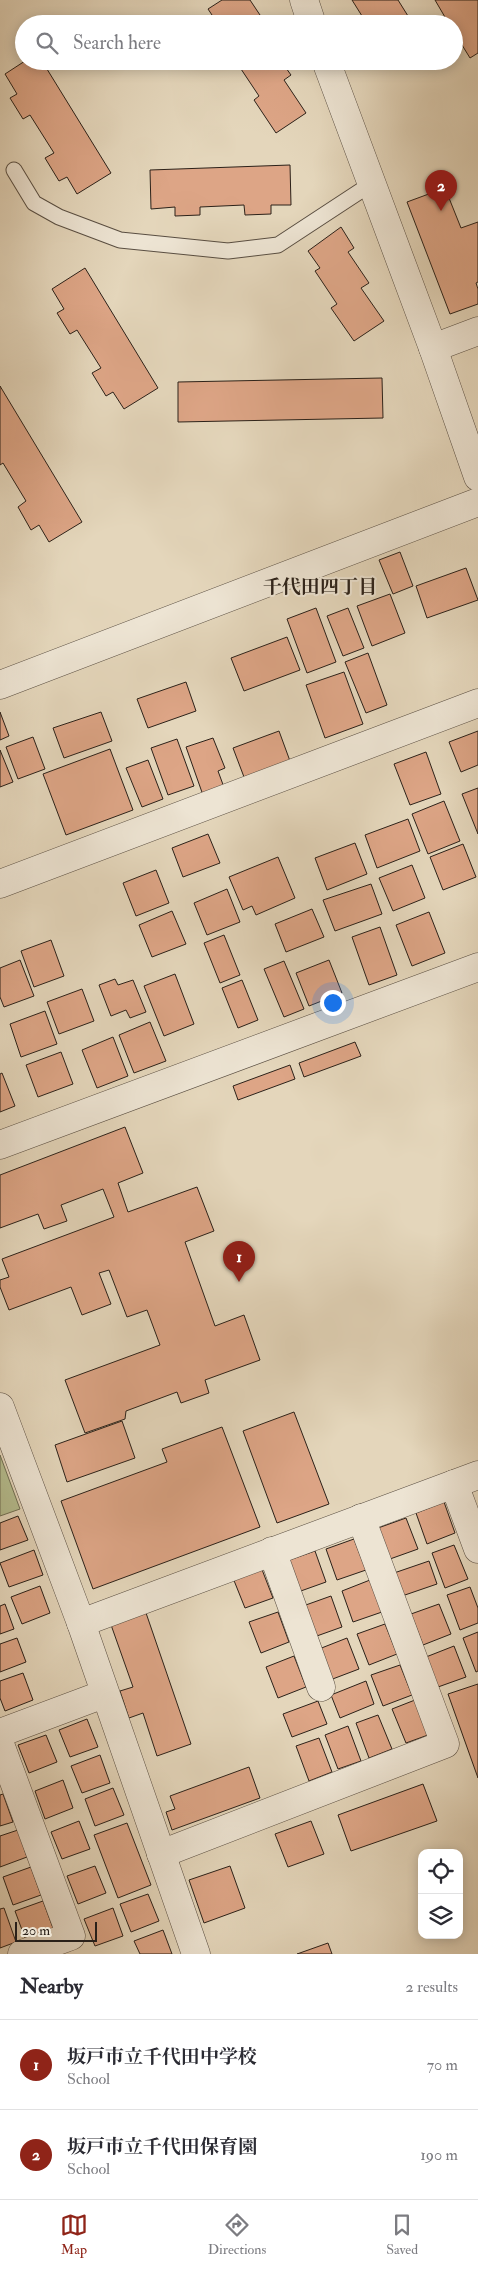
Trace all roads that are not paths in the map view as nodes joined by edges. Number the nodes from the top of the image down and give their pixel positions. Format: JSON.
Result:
{"nodes":[{"id":1,"x":304,"y":0,"type":"edge"},
{"id":2,"x":309,"y":15,"type":"edge"},
{"id":3,"x":329,"y":70,"type":"edge"},
{"id":4,"x":14,"y":170,"type":"dead end"},
{"id":5,"x":372,"y":184,"type":"junction"},
{"id":6,"x":478,"y":331,"type":"edge"},
{"id":7,"x":433,"y":348,"type":"junction"},
{"id":8,"x":478,"y":477,"type":"edge"},
{"id":9,"x":478,"y":502,"type":"edge"},
{"id":10,"x":0,"y":685,"type":"edge"},
{"id":11,"x":478,"y":703,"type":"edge"},
{"id":12,"x":0,"y":884,"type":"edge"},
{"id":13,"x":478,"y":967,"type":"edge"},
{"id":14,"x":0,"y":1145,"type":"edge"},
{"id":15,"x":0,"y":1408,"type":"edge"},
{"id":16,"x":466,"y":1480,"type":"edge"},
{"id":17,"x":361,"y":1518,"type":"junction"},
{"id":18,"x":478,"y":1549,"type":"edge"},
{"id":19,"x":272,"y":1552,"type":"junction"},
{"id":20,"x":81,"y":1623,"type":"junction"},
{"id":21,"x":321,"y":1686,"type":"dead end"},
{"id":22,"x":104,"y":1694,"type":"junction"},
{"id":23,"x":0,"y":1733,"type":"edge"},
{"id":24,"x":0,"y":1744,"type":"edge"},
{"id":25,"x":161,"y":1854,"type":"junction"},
{"id":26,"x":22,"y":1954,"type":"edge"},
{"id":27,"x":196,"y":1954,"type":"edge"}],
"edges":[{"from":1,"to":2,"type":"street"},
{"from":3,"to":5,"type":"street"},
{"from":4,"to":5,"type":"lane"},
{"from":5,"to":7,"type":"street"},
{"from":6,"to":7,"type":"street"},
{"from":7,"to":8,"type":"street"},
{"from":9,"to":10,"type":"street"},
{"from":11,"to":12,"type":"street"},
{"from":13,"to":14,"type":"street"},
{"from":15,"to":20,"type":"street"},
{"from":16,"to":17,"type":"street"},
{"from":16,"to":18,"type":"street"},
{"from":17,"to":19,"type":"street"},
{"from":17,"to":25,"type":"street"},
{"from":19,"to":20,"type":"street"},
{"from":19,"to":21,"type":"street"},
{"from":20,"to":22,"type":"street"},
{"from":22,"to":23,"type":"street"},
{"from":22,"to":25,"type":"street"},
{"from":24,"to":26,"type":"street"},
{"from":25,"to":27,"type":"street"}]}
